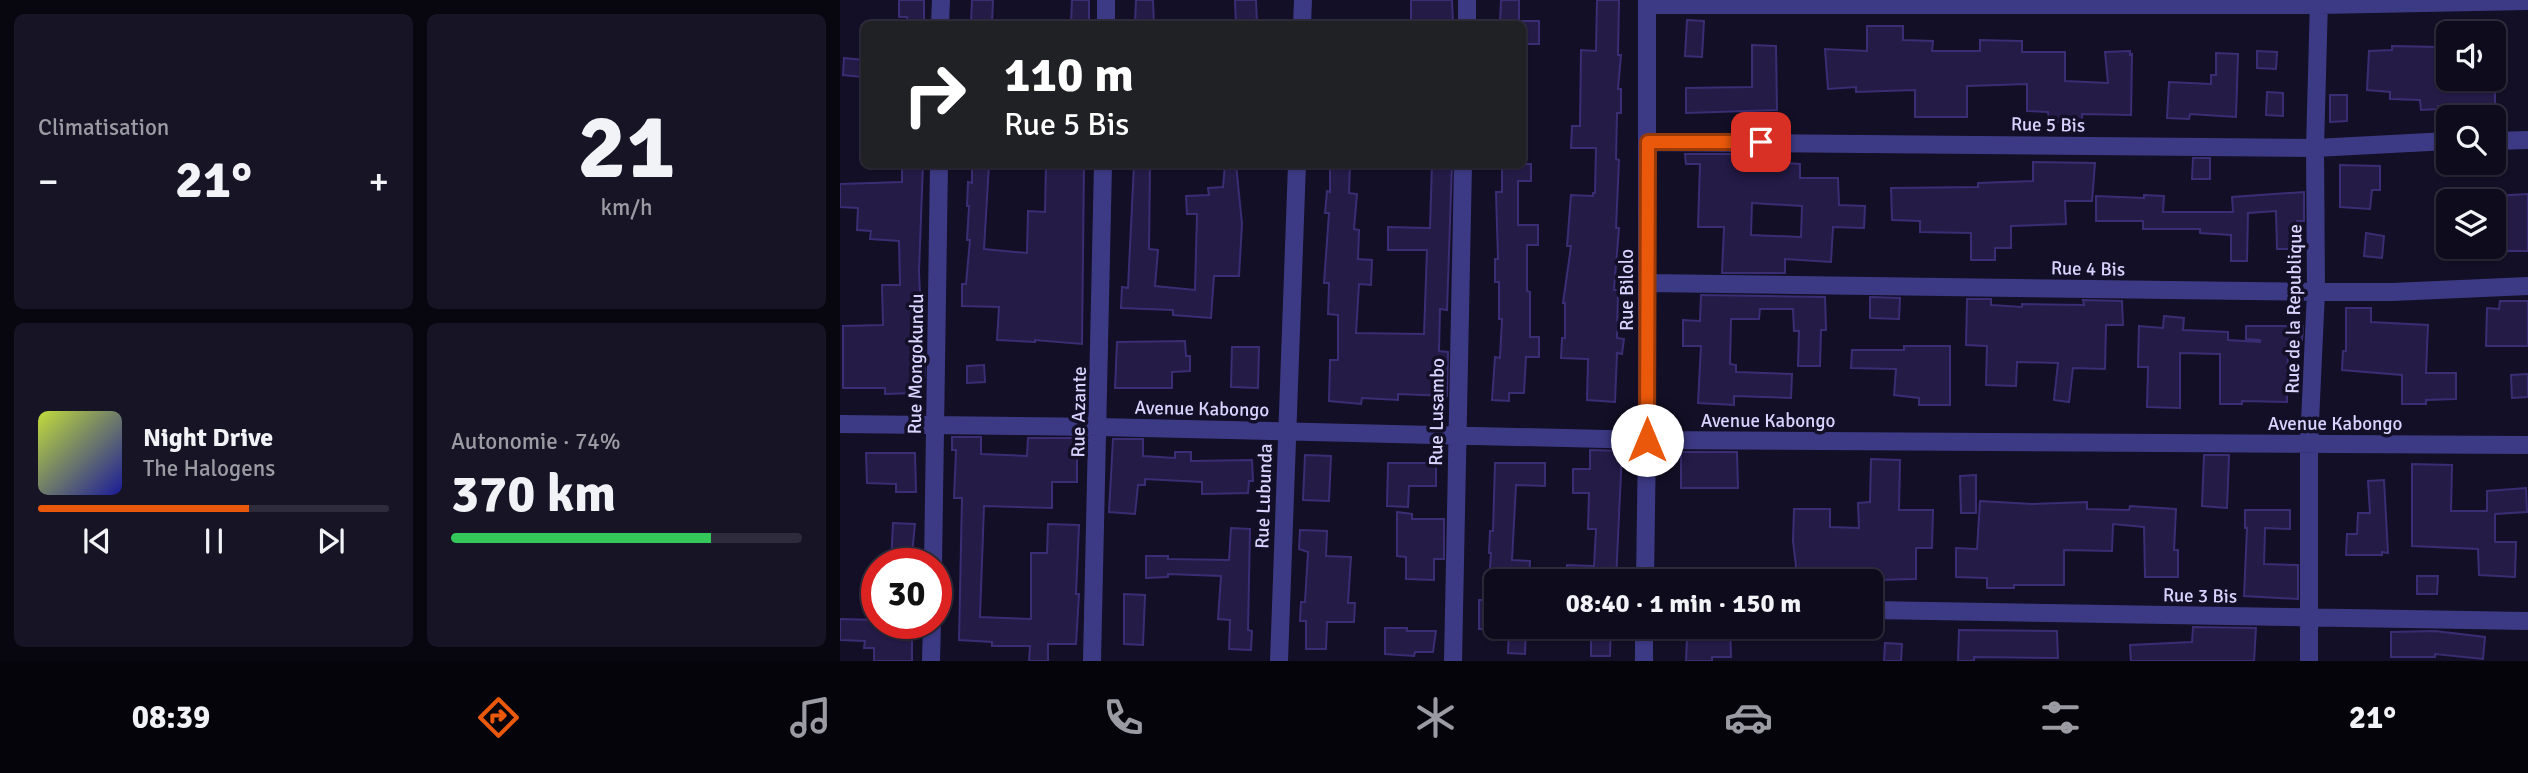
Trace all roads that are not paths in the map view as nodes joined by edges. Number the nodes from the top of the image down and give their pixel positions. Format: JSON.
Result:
{"nodes":[{"id":1,"x":940,"y":0,"type":"edge"},
{"id":2,"x":1107,"y":0,"type":"edge"},
{"id":3,"x":1303,"y":0,"type":"edge"},
{"id":4,"x":1467,"y":0,"type":"edge"},
{"id":5,"x":2528,"y":1,"type":"edge"},
{"id":6,"x":1647,"y":2,"type":"edge"},
{"id":7,"x":2319,"y":3,"type":"edge"},
{"id":8,"x":940,"y":21,"type":"edge"},
{"id":9,"x":1106,"y":21,"type":"edge"},
{"id":10,"x":1302,"y":21,"type":"edge"},
{"id":11,"x":1467,"y":21,"type":"edge"},
{"id":12,"x":2528,"y":140,"type":"edge"},
{"id":13,"x":2506,"y":141,"type":"edge"},
{"id":14,"x":1648,"y":142,"type":"junction"},
{"id":15,"x":2436,"y":143,"type":"edge"},
{"id":16,"x":2315,"y":148,"type":"junction"},
{"id":17,"x":939,"y":168,"type":"edge"},
{"id":18,"x":1103,"y":168,"type":"edge"},
{"id":19,"x":1297,"y":168,"type":"edge"},
{"id":20,"x":1463,"y":168,"type":"edge"},
{"id":21,"x":1647,"y":283,"type":"junction"},
{"id":22,"x":2528,"y":286,"type":"edge"},
{"id":23,"x":2316,"y":292,"type":"junction"},
{"id":24,"x":840,"y":425,"type":"edge"},
{"id":25,"x":936,"y":425,"type":"junction"},
{"id":26,"x":1099,"y":427,"type":"junction"},
{"id":27,"x":1286,"y":430,"type":"junction"},
{"id":28,"x":1456,"y":435,"type":"junction"},
{"id":29,"x":1647,"y":440,"type":"junction"},
{"id":30,"x":2309,"y":443,"type":"junction"},
{"id":31,"x":2528,"y":445,"type":"edge"},
{"id":32,"x":933,"y":548,"type":"edge"},
{"id":33,"x":1645,"y":569,"type":"edge"},
{"id":34,"x":1883,"y":610,"type":"edge"},
{"id":35,"x":2310,"y":619,"type":"junction"},
{"id":36,"x":2528,"y":621,"type":"edge"},
{"id":37,"x":932,"y":639,"type":"edge"},
{"id":38,"x":1644,"y":639,"type":"edge"},
{"id":39,"x":931,"y":661,"type":"edge"},
{"id":40,"x":1092,"y":661,"type":"edge"},
{"id":41,"x":1279,"y":661,"type":"edge"},
{"id":42,"x":1453,"y":661,"type":"edge"},
{"id":43,"x":1644,"y":661,"type":"edge"},
{"id":44,"x":2309,"y":661,"type":"edge"}],
"edges":[{"from":1,"to":8,"type":"street"},
{"from":2,"to":9,"type":"street"},
{"from":3,"to":10,"type":"street"},
{"from":4,"to":11,"type":"street"},
{"from":5,"to":7,"type":"street"},
{"from":6,"to":7,"type":"street"},
{"from":6,"to":14,"type":"street","name":"Rue Bilolo"},
{"from":7,"to":16,"type":"street","name":"Rue de la Republique"},
{"from":12,"to":13,"type":"street"},
{"from":14,"to":16,"type":"street","name":"Rue 5 Bis"},
{"from":14,"to":21,"type":"street","name":"Rue Bilolo"},
{"from":15,"to":16,"type":"street","name":"Rue 5 Bis"},
{"from":16,"to":23,"type":"street","name":"Rue de la Republique"},
{"from":17,"to":25,"type":"street","name":"Rue Mongokundu"},
{"from":18,"to":26,"type":"street","name":"Rue Azante"},
{"from":19,"to":27,"type":"street","name":"Rue Lubunda"},
{"from":20,"to":28,"type":"street","name":"Rue Lusambo"},
{"from":21,"to":23,"type":"street","name":"Rue 4 Bis"},
{"from":21,"to":29,"type":"street","name":"Rue Bilolo"},
{"from":22,"to":23,"type":"street","name":"Rue 4 Bis"},
{"from":23,"to":30,"type":"street","name":"Rue de la Republique"},
{"from":24,"to":25,"type":"street","name":"Avenue Kabongo"},
{"from":25,"to":26,"type":"street","name":"Avenue Kabongo"},
{"from":25,"to":32,"type":"street","name":"Rue Mongokundu"},
{"from":26,"to":27,"type":"street","name":"Avenue Kabongo"},
{"from":26,"to":40,"type":"street","name":"Rue Azante"},
{"from":27,"to":28,"type":"street","name":"Avenue Kabongo"},
{"from":27,"to":41,"type":"street","name":"Rue Lubunda"},
{"from":28,"to":29,"type":"street","name":"Avenue Kabongo"},
{"from":28,"to":42,"type":"street","name":"Rue Lusambo"},
{"from":29,"to":30,"type":"street","name":"Avenue Kabongo"},
{"from":29,"to":33,"type":"street","name":"Rue Bilolo"},
{"from":30,"to":31,"type":"street","name":"Avenue Kabongo"},
{"from":30,"to":35,"type":"street","name":"Rue de la Republique"},
{"from":34,"to":35,"type":"street","name":"Rue 3 Bis"},
{"from":35,"to":36,"type":"street","name":"Rue 3 Bis"},
{"from":35,"to":44,"type":"street","name":"Rue de la Republique"},
{"from":37,"to":39,"type":"street"},
{"from":38,"to":43,"type":"street"}]}
